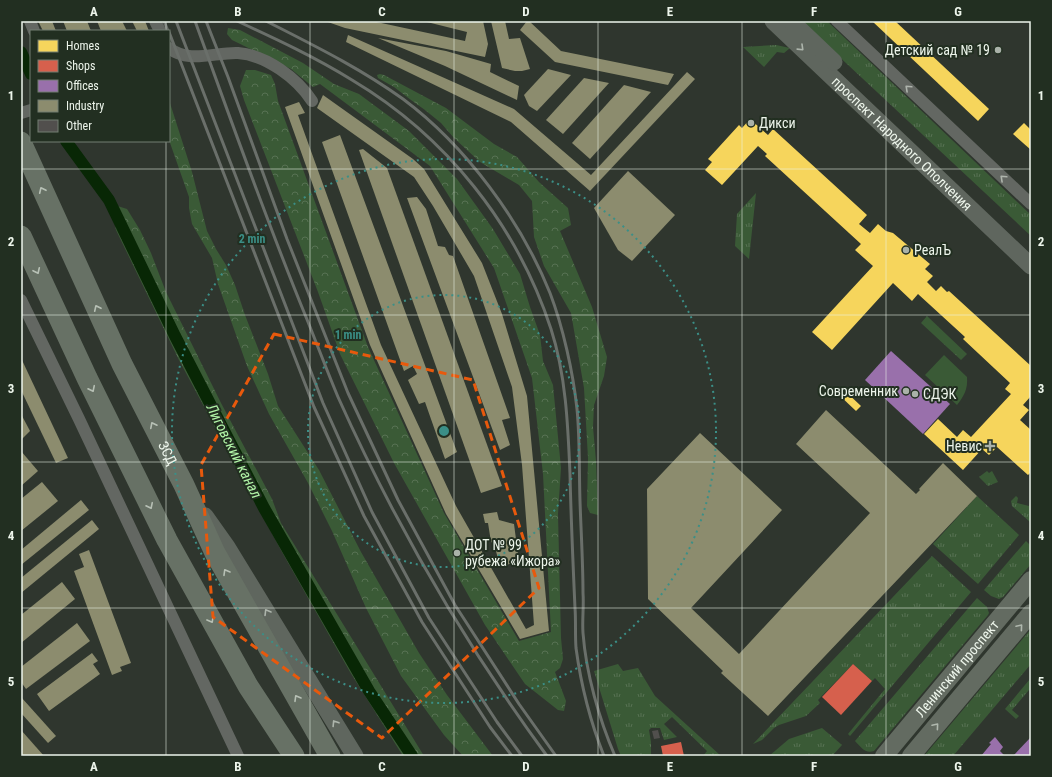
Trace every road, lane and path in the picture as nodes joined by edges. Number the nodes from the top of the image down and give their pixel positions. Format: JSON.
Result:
{"nodes":[{"id":1,"x":155,"y":21,"type":"edge"},
{"id":2,"x":773,"y":21,"type":"edge"},
{"id":3,"x":791,"y":21,"type":"edge"},
{"id":4,"x":838,"y":21,"type":"edge"},
{"id":5,"x":160,"y":30,"type":"edge"},
{"id":6,"x":170,"y":49,"type":"edge"},
{"id":7,"x":312,"y":101,"type":"dead end"},
{"id":8,"x":21,"y":142,"type":"edge"},
{"id":9,"x":1031,"y":204,"type":"edge"},
{"id":10,"x":21,"y":236,"type":"edge"},
{"id":11,"x":1031,"y":250,"type":"edge"},
{"id":12,"x":1031,"y":266,"type":"edge"},
{"id":13,"x":21,"y":300,"type":"edge"},
{"id":14,"x":184,"y":485,"type":"junction"},
{"id":15,"x":1031,"y":580,"type":"edge"},
{"id":16,"x":1031,"y":613,"type":"edge"},
{"id":17,"x":238,"y":756,"type":"edge"},
{"id":18,"x":294,"y":756,"type":"edge"},
{"id":19,"x":330,"y":756,"type":"edge"},
{"id":20,"x":355,"y":756,"type":"edge"},
{"id":21,"x":884,"y":756,"type":"edge"},
{"id":22,"x":911,"y":756,"type":"edge"}],
"edges":[{"from":1,"to":5,"type":"street"},
{"from":2,"to":12,"type":"main road","name":"проспект Народного Ополчения","one_way":true},
{"from":3,"to":11,"type":"main road","name":"проспект Народного Ополчения"},
{"from":9,"to":4,"type":"street","one_way":true},
{"from":6,"to":7,"type":"street"},
{"from":14,"to":8,"type":"highway","name":"ЗСД","one_way":true},
{"from":10,"to":18,"type":"highway","one_way":true},
{"from":13,"to":17,"type":"street"},
{"from":19,"to":14,"type":"highway","name":"ЗСД","one_way":true},
{"from":20,"to":14,"type":"main road","one_way":true},
{"from":15,"to":21,"type":"main road","name":"Ленинский проспект"},
{"from":22,"to":16,"type":"main road","name":"Ленинский проспект","one_way":true}]}
